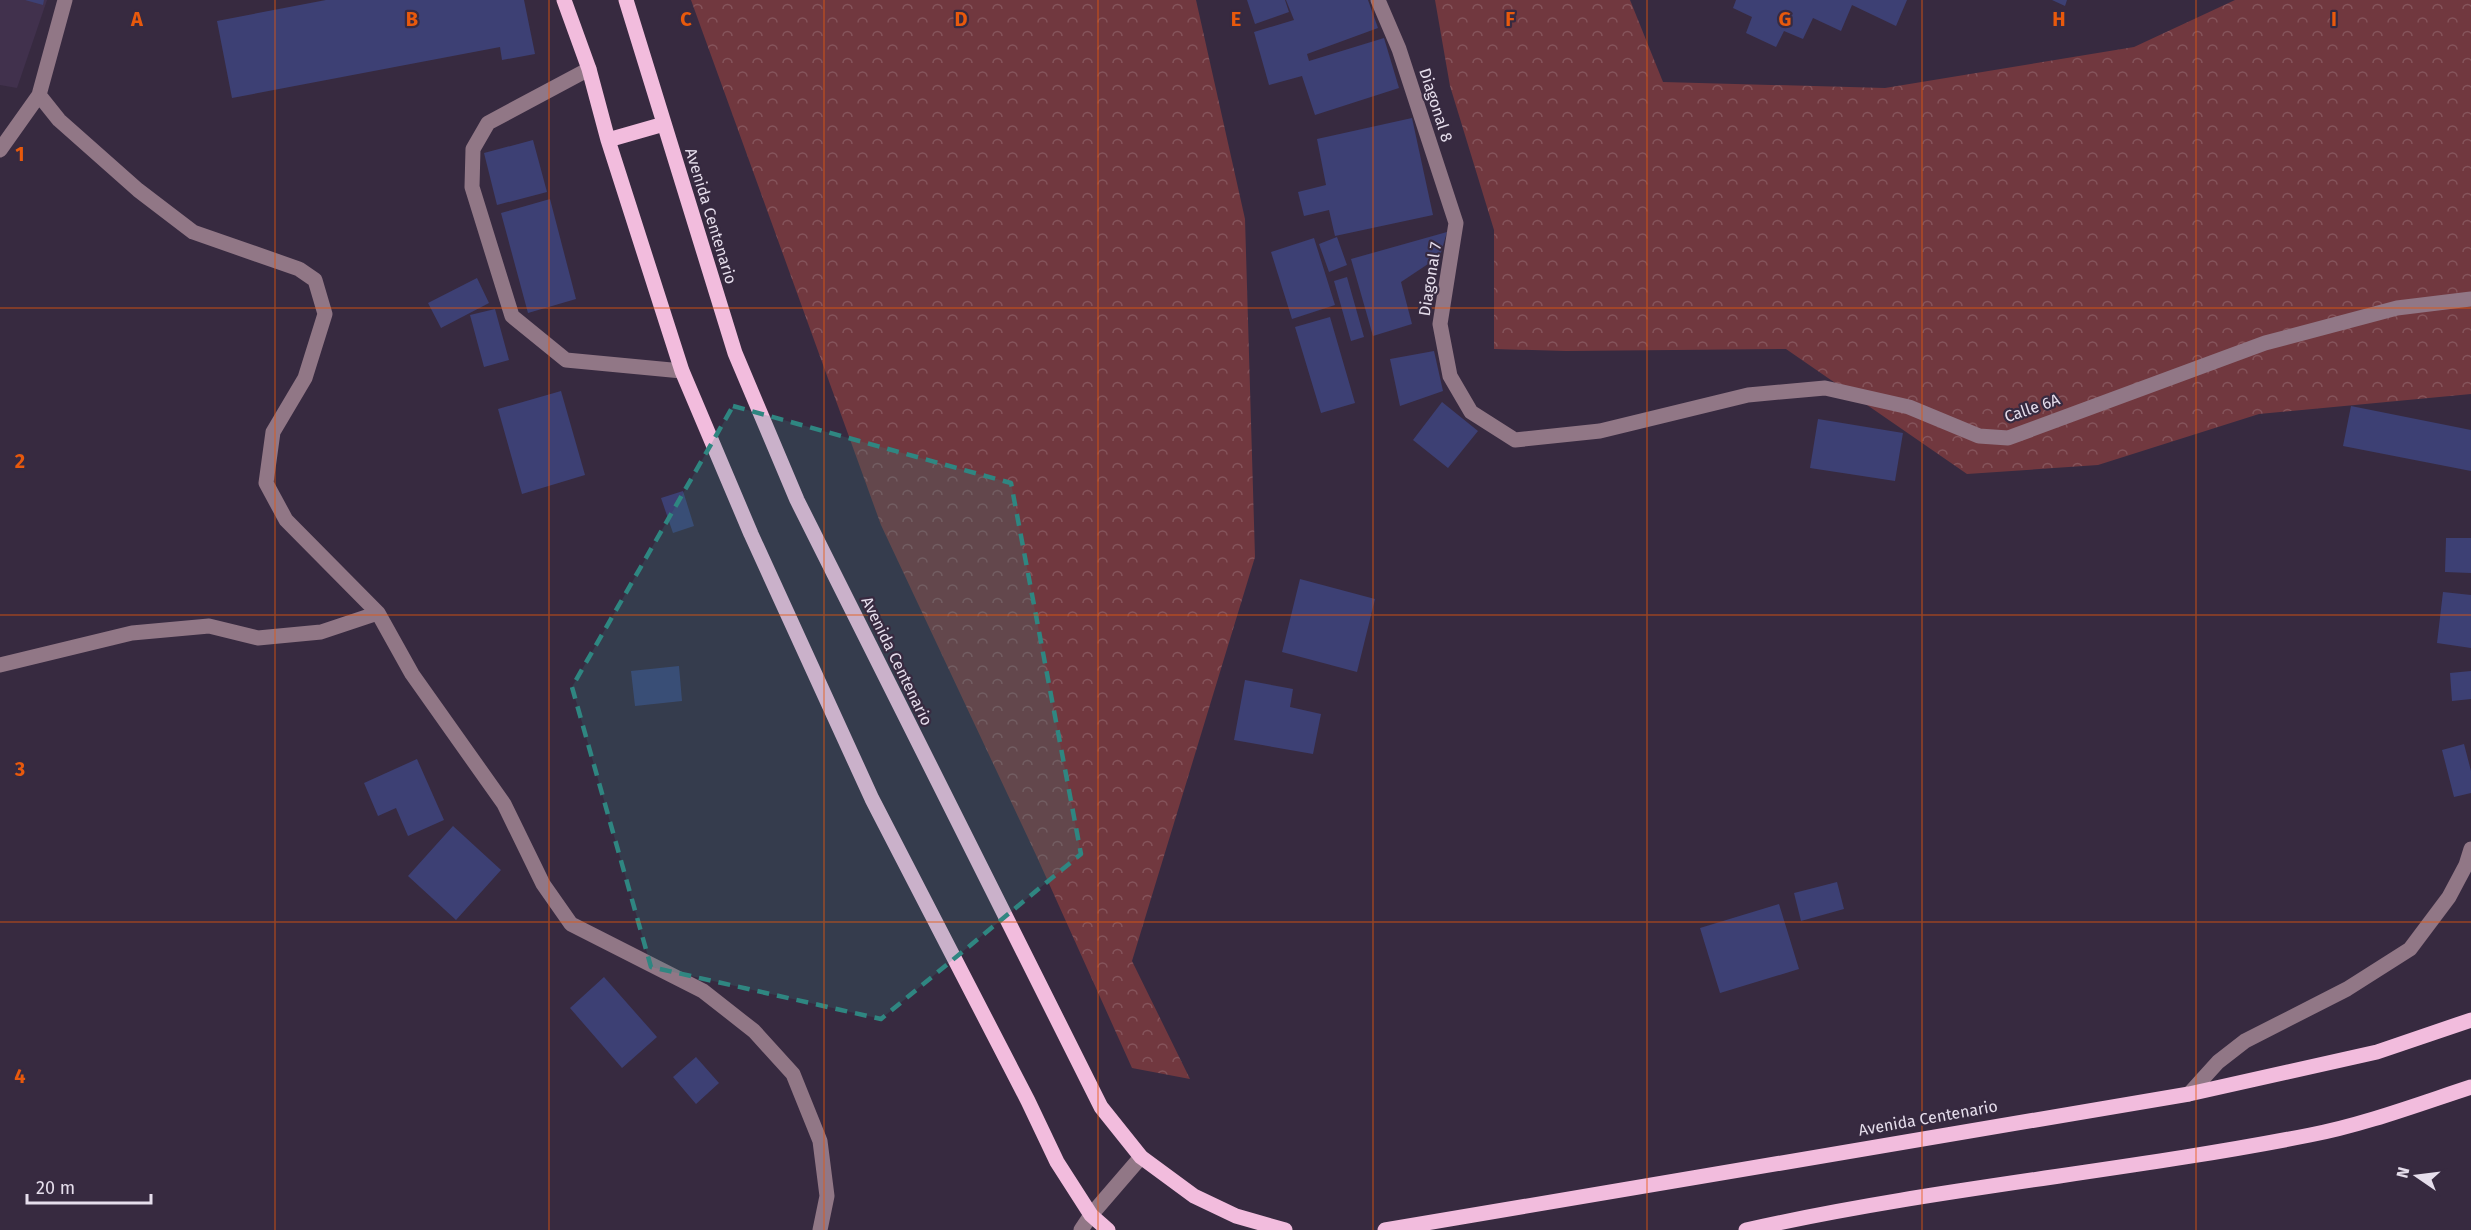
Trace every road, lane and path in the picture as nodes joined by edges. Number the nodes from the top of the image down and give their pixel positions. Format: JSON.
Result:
{"nodes":[{"id":1,"x":65,"y":0,"type":"edge"},
{"id":2,"x":564,"y":0,"type":"edge"},
{"id":3,"x":626,"y":0,"type":"edge"},
{"id":4,"x":1378,"y":0,"type":"edge"},
{"id":5,"x":589,"y":69,"type":"junction"},
{"id":6,"x":39,"y":95,"type":"junction"},
{"id":7,"x":664,"y":124,"type":"junction"},
{"id":8,"x":609,"y":140,"type":"junction"},
{"id":9,"x":0,"y":150,"type":"edge"},
{"id":10,"x":1456,"y":223,"type":"joint"},
{"id":11,"x":2471,"y":299,"type":"edge"},
{"id":12,"x":682,"y":371,"type":"junction"},
{"id":13,"x":1600,"y":431,"type":"joint"},
{"id":14,"x":378,"y":614,"type":"junction"},
{"id":15,"x":0,"y":665,"type":"edge"},
{"id":16,"x":2471,"y":849,"type":"edge"},
{"id":17,"x":2471,"y":1020,"type":"edge"},
{"id":18,"x":2471,"y":1088,"type":"edge"},
{"id":19,"x":2189,"y":1094,"type":"junction"},
{"id":20,"x":1141,"y":1157,"type":"junction"},
{"id":21,"x":1091,"y":1215,"type":"junction"},
{"id":22,"x":820,"y":1230,"type":"edge"},
{"id":23,"x":1081,"y":1230,"type":"edge"},
{"id":24,"x":1108,"y":1230,"type":"edge"},
{"id":25,"x":1285,"y":1230,"type":"edge"},
{"id":26,"x":1385,"y":1230,"type":"edge"},
{"id":27,"x":1746,"y":1230,"type":"edge"}],
"edges":[{"from":1,"to":6,"type":"street"},
{"from":2,"to":5,"type":"main road"},
{"from":3,"to":7,"type":"main road","name":"Avenida Centenario"},
{"from":4,"to":10,"type":"street","name":"Diagonal 8"},
{"from":5,"to":8,"type":"main road"},
{"from":5,"to":12,"type":"street"},
{"from":6,"to":9,"type":"street"},
{"from":6,"to":14,"type":"street"},
{"from":7,"to":8,"type":"main road"},
{"from":7,"to":20,"type":"main road","name":"Avenida Centenario"},
{"from":8,"to":12,"type":"main road"},
{"from":10,"to":13,"type":"street","name":"Diagonal 7"},
{"from":11,"to":13,"type":"street","name":"Calle 6A"},
{"from":12,"to":21,"type":"main road"},
{"from":14,"to":15,"type":"street"},
{"from":14,"to":22,"type":"street"},
{"from":16,"to":19,"type":"street"},
{"from":17,"to":19,"type":"main road","name":"Avenida Centenario"},
{"from":18,"to":27,"type":"main road"},
{"from":19,"to":26,"type":"main road","name":"Avenida Centenario"},
{"from":20,"to":21,"type":"street"},
{"from":20,"to":25,"type":"main road","name":"Avenida Centenario"},
{"from":21,"to":23,"type":"street"},
{"from":21,"to":24,"type":"main road"}]}
